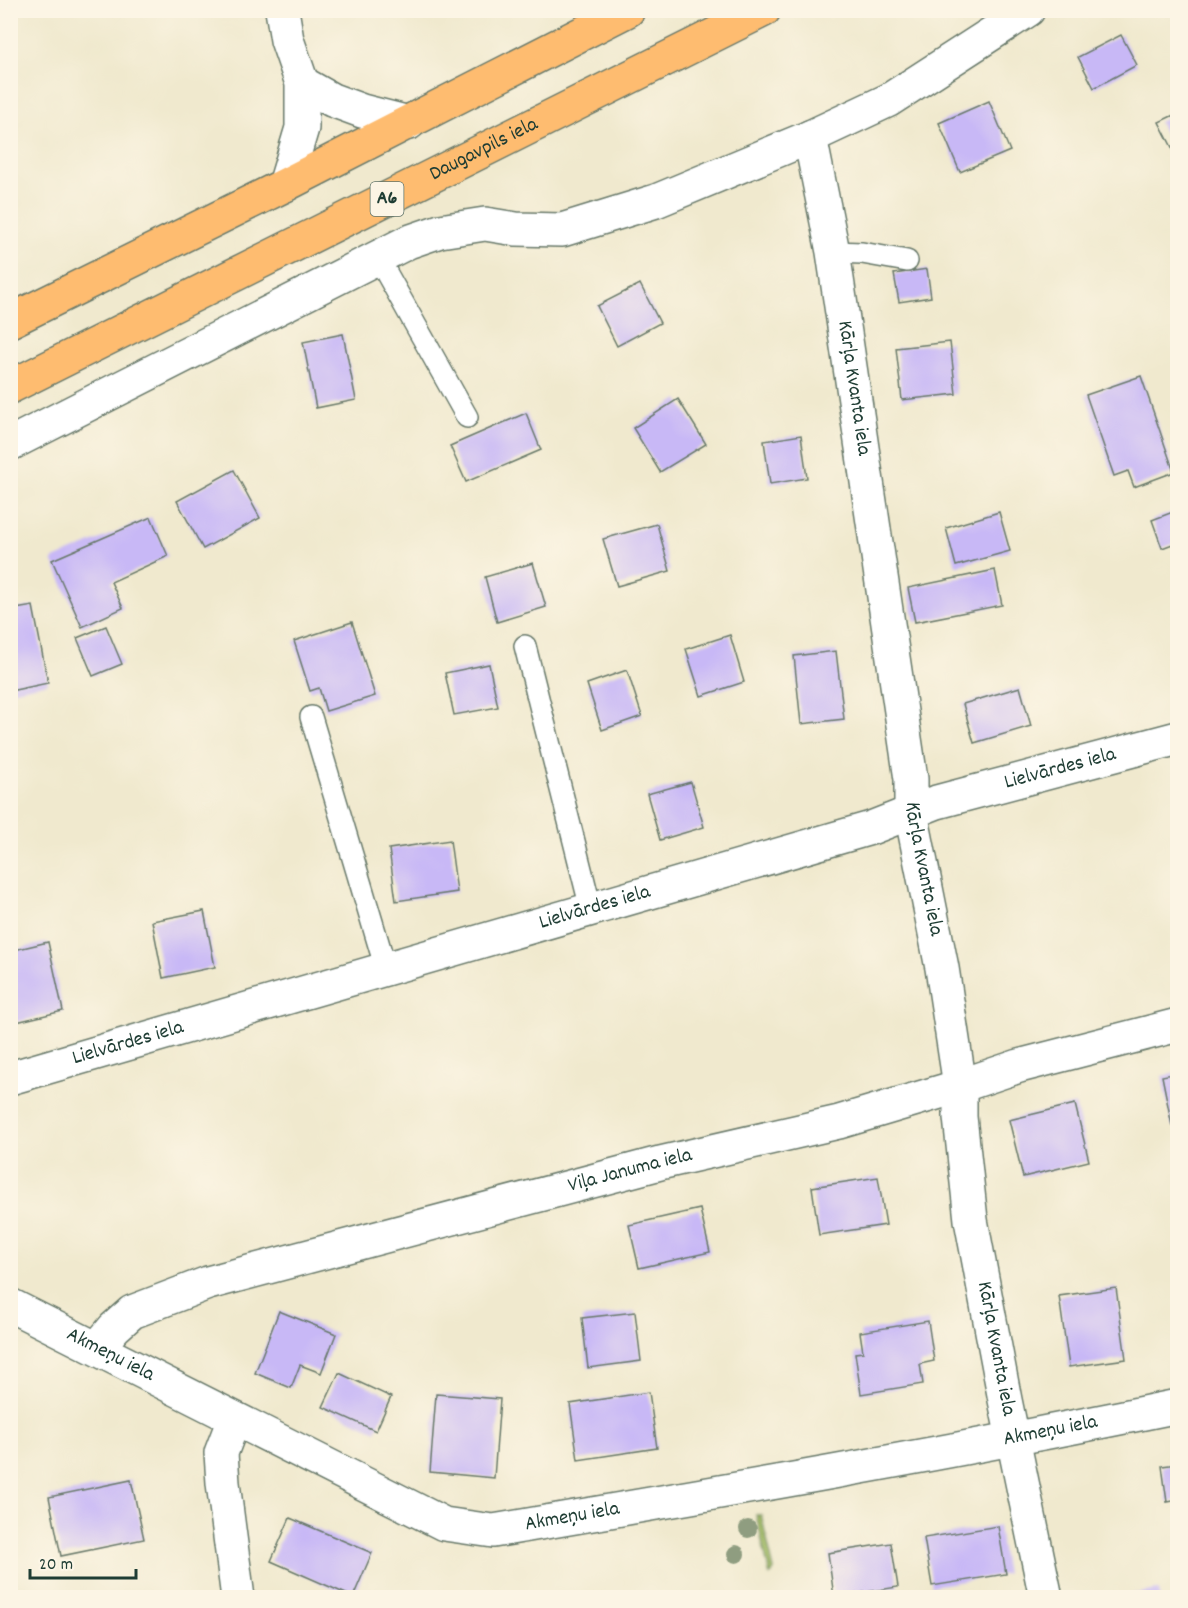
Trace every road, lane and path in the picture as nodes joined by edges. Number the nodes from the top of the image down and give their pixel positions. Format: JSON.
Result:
{"nodes":[{"id":1,"x":282,"y":10,"type":"edge"},
{"id":2,"x":628,"y":10,"type":"edge"},
{"id":3,"x":764,"y":10,"type":"edge"},
{"id":4,"x":1028,"y":10,"type":"edge"},
{"id":5,"x":302,"y":83,"type":"junction"},
{"id":6,"x":409,"y":123,"type":"junction"},
{"id":7,"x":810,"y":137,"type":"junction"},
{"id":8,"x":285,"y":185,"type":"junction"},
{"id":9,"x":832,"y":252,"type":"junction"},
{"id":10,"x":378,"y":258,"type":"junction"},
{"id":11,"x":907,"y":261,"type":"dead end"},
{"id":12,"x":10,"y":321,"type":"edge"},
{"id":13,"x":10,"y":387,"type":"edge"},
{"id":14,"x":467,"y":417,"type":"dead end"},
{"id":15,"x":10,"y":444,"type":"edge"},
{"id":16,"x":525,"y":646,"type":"dead end"},
{"id":17,"x":311,"y":717,"type":"dead end"},
{"id":18,"x":1178,"y":738,"type":"edge"},
{"id":19,"x":911,"y":813,"type":"junction"},
{"id":20,"x":591,"y":909,"type":"junction"},
{"id":21,"x":386,"y":969,"type":"junction"},
{"id":22,"x":1178,"y":1025,"type":"edge"},
{"id":23,"x":10,"y":1078,"type":"edge"},
{"id":24,"x":960,"y":1086,"type":"junction"},
{"id":25,"x":10,"y":1305,"type":"edge"},
{"id":26,"x":98,"y":1347,"type":"junction"},
{"id":27,"x":1178,"y":1406,"type":"edge"},
{"id":28,"x":234,"y":1419,"type":"junction"},
{"id":29,"x":1013,"y":1440,"type":"junction"},
{"id":30,"x":238,"y":1598,"type":"edge"},
{"id":31,"x":1046,"y":1598,"type":"edge"}],
"edges":[{"from":1,"to":5,"type":"street"},
{"from":2,"to":6,"type":"highway"},
{"from":3,"to":13,"type":"highway","name":"Daugavpils iela","number":"A6"},
{"from":4,"to":7,"type":"street"},
{"from":5,"to":6,"type":"street"},
{"from":5,"to":8,"type":"street"},
{"from":6,"to":8,"type":"highway"},
{"from":7,"to":9,"type":"street","name":"Kārļa Kvanta iela"},
{"from":7,"to":10,"type":"street"},
{"from":8,"to":12,"type":"highway"},
{"from":9,"to":11,"type":"lane"},
{"from":9,"to":19,"type":"street","name":"Kārļa Kvanta iela"},
{"from":10,"to":14,"type":"lane"},
{"from":10,"to":15,"type":"street"},
{"from":16,"to":20,"type":"lane"},
{"from":17,"to":21,"type":"lane"},
{"from":18,"to":19,"type":"street","name":"Lielvārdes iela"},
{"from":19,"to":20,"type":"street","name":"Lielvārdes iela"},
{"from":19,"to":24,"type":"street","name":"Kārļa Kvanta iela"},
{"from":20,"to":21,"type":"street","name":"Lielvārdes iela"},
{"from":21,"to":23,"type":"street","name":"Lielvārdes iela"},
{"from":22,"to":24,"type":"street","name":"Viļa Januma iela"},
{"from":24,"to":26,"type":"street","name":"Viļa Januma iela"},
{"from":24,"to":29,"type":"street","name":"Kārļa Kvanta iela"},
{"from":25,"to":26,"type":"street","name":"Akmeņu iela"},
{"from":26,"to":28,"type":"street","name":"Akmeņu iela"},
{"from":27,"to":29,"type":"street","name":"Akmeņu iela"},
{"from":28,"to":29,"type":"street","name":"Akmeņu iela"},
{"from":28,"to":30,"type":"street"},
{"from":29,"to":31,"type":"street","name":"Kārļa Kvanta iela"}]}
